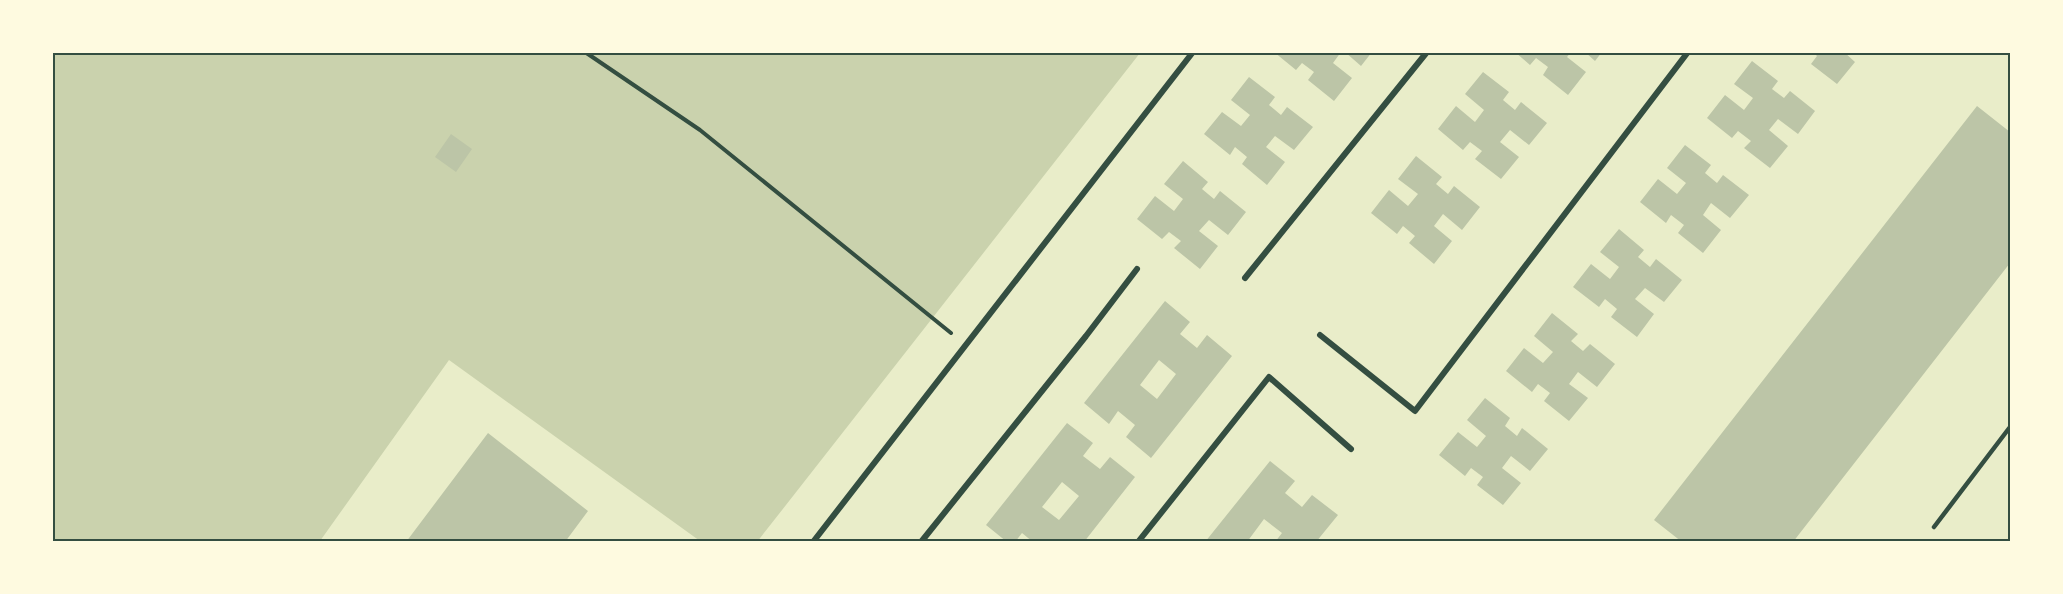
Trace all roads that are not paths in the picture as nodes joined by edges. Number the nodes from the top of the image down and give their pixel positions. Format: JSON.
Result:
{"nodes":[{"id":1,"x":1193,"y":52,"type":"edge"},
{"id":2,"x":1427,"y":52,"type":"edge"},
{"id":3,"x":1688,"y":52,"type":"edge"},
{"id":4,"x":1137,"y":269,"type":"dead end"},
{"id":5,"x":1245,"y":278,"type":"dead end"},
{"id":6,"x":1320,"y":335,"type":"dead end"},
{"id":7,"x":2010,"y":427,"type":"edge"},
{"id":8,"x":1351,"y":449,"type":"dead end"},
{"id":9,"x":1934,"y":527,"type":"dead end"},
{"id":10,"x":813,"y":542,"type":"edge"},
{"id":11,"x":921,"y":542,"type":"edge"},
{"id":12,"x":1138,"y":542,"type":"edge"}],
"edges":[{"from":1,"to":10,"type":"street"},
{"from":2,"to":5,"type":"street"},
{"from":3,"to":6,"type":"street"},
{"from":4,"to":11,"type":"street"},
{"from":7,"to":9,"type":"lane"},
{"from":8,"to":12,"type":"street"}]}
